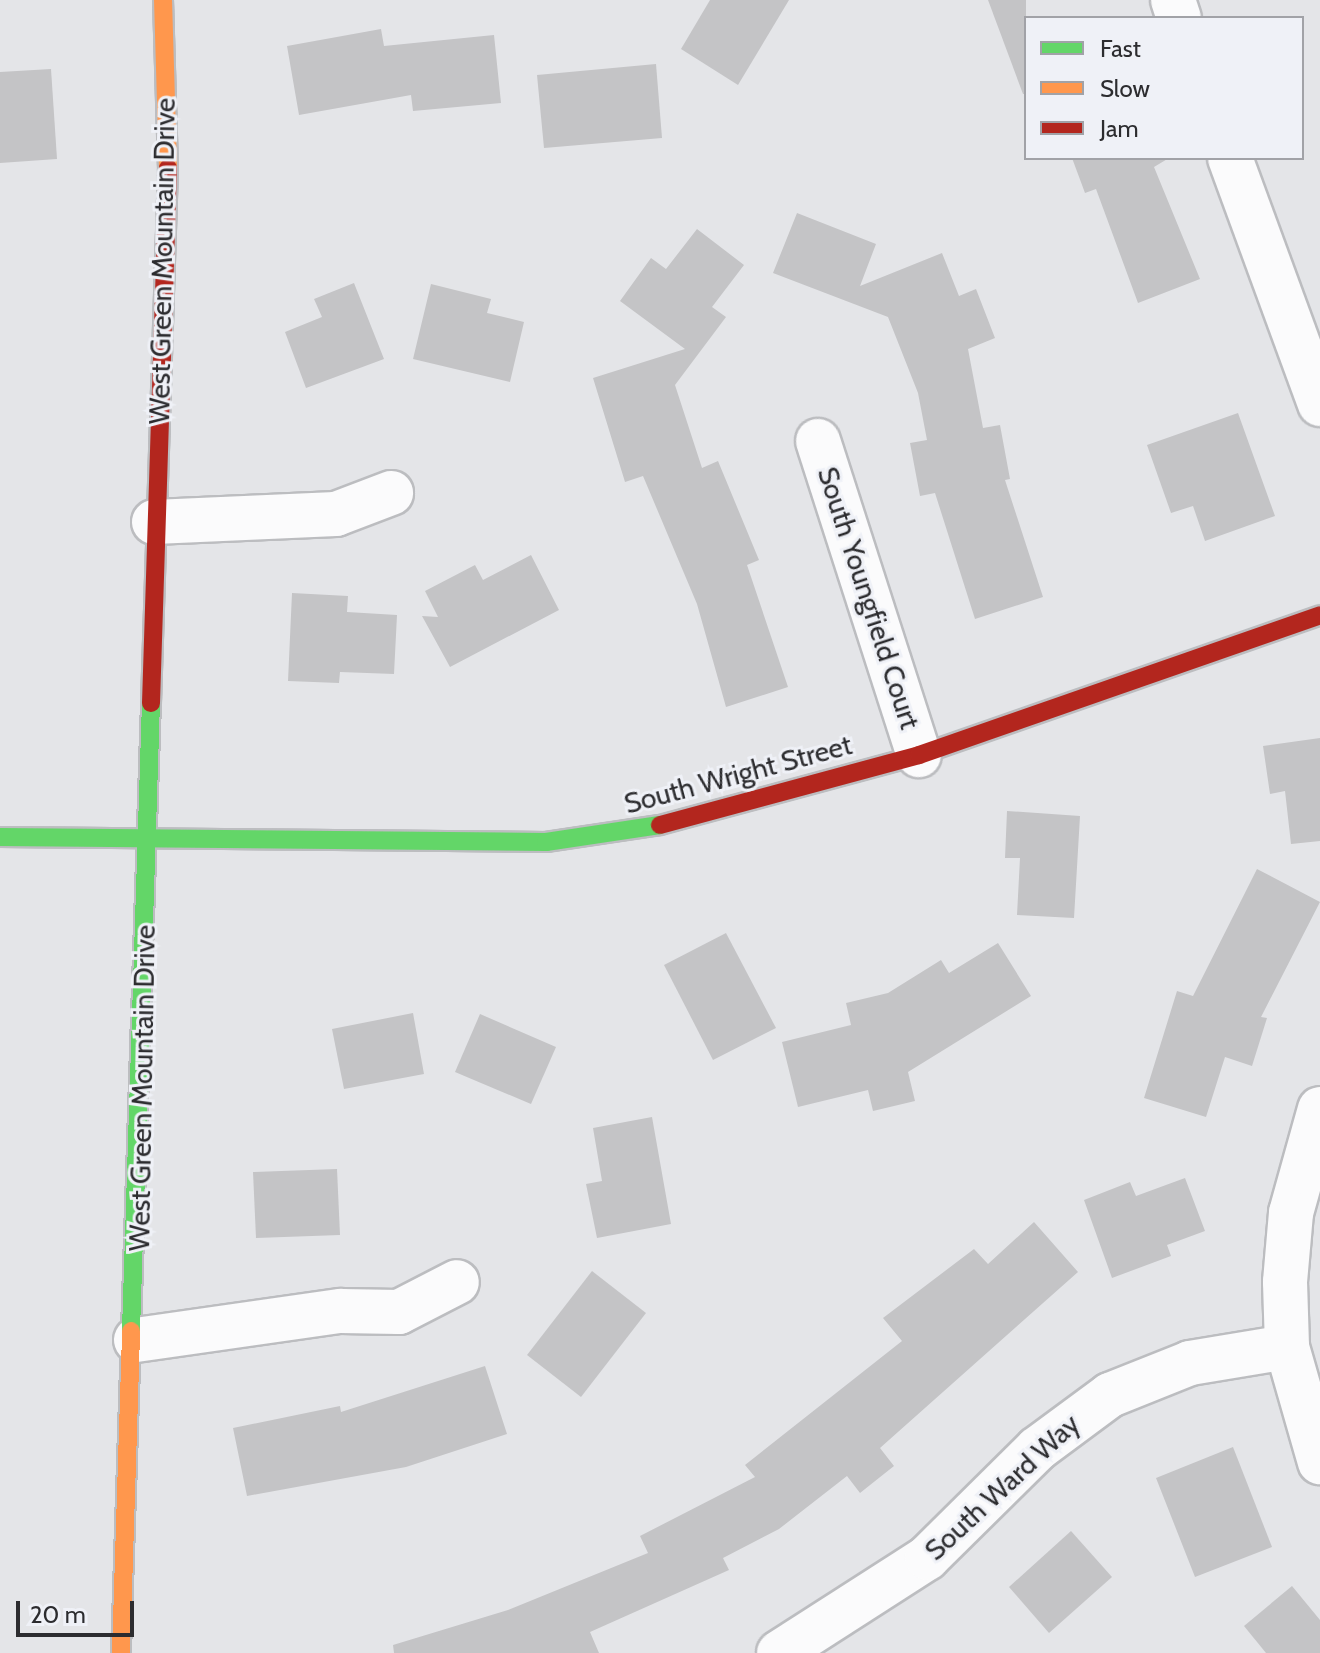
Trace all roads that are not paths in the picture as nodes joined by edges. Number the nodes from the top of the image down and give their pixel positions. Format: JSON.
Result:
{"nodes":[{"id":1,"x":163,"y":0,"type":"edge"},
{"id":2,"x":1231,"y":160,"type":"edge"},
{"id":3,"x":1320,"y":404,"type":"edge"},
{"id":4,"x":818,"y":441,"type":"dead end"},
{"id":5,"x":391,"y":493,"type":"dead end"},
{"id":6,"x":154,"y":522,"type":"junction"},
{"id":7,"x":1320,"y":615,"type":"edge"},
{"id":8,"x":919,"y":755,"type":"junction"},
{"id":9,"x":0,"y":837,"type":"edge"},
{"id":10,"x":147,"y":839,"type":"junction"},
{"id":11,"x":1320,"y":1109,"type":"edge"},
{"id":12,"x":457,"y":1282,"type":"dead end"},
{"id":13,"x":136,"y":1340,"type":"junction"},
{"id":14,"x":1287,"y":1347,"type":"junction"},
{"id":15,"x":1320,"y":1462,"type":"edge"},
{"id":16,"x":121,"y":1653,"type":"edge"},
{"id":17,"x":779,"y":1653,"type":"edge"}],
"edges":[{"from":1,"to":6,"type":"street","name":"West Green Mountain Drive"},
{"from":2,"to":3,"type":"street"},
{"from":4,"to":8,"type":"street","name":"South Youngfield Court"},
{"from":5,"to":6,"type":"street"},
{"from":6,"to":10,"type":"street","name":"West Green Mountain Drive"},
{"from":7,"to":8,"type":"street","name":"South Wright Street"},
{"from":8,"to":10,"type":"street","name":"South Wright Street"},
{"from":9,"to":10,"type":"street","name":"South Wright Street"},
{"from":10,"to":13,"type":"street","name":"West Green Mountain Drive"},
{"from":11,"to":14,"type":"street"},
{"from":12,"to":13,"type":"street"},
{"from":13,"to":16,"type":"street","name":"West Green Mountain Drive"},
{"from":14,"to":15,"type":"street"},
{"from":14,"to":17,"type":"street","name":"South Ward Way"}]}
